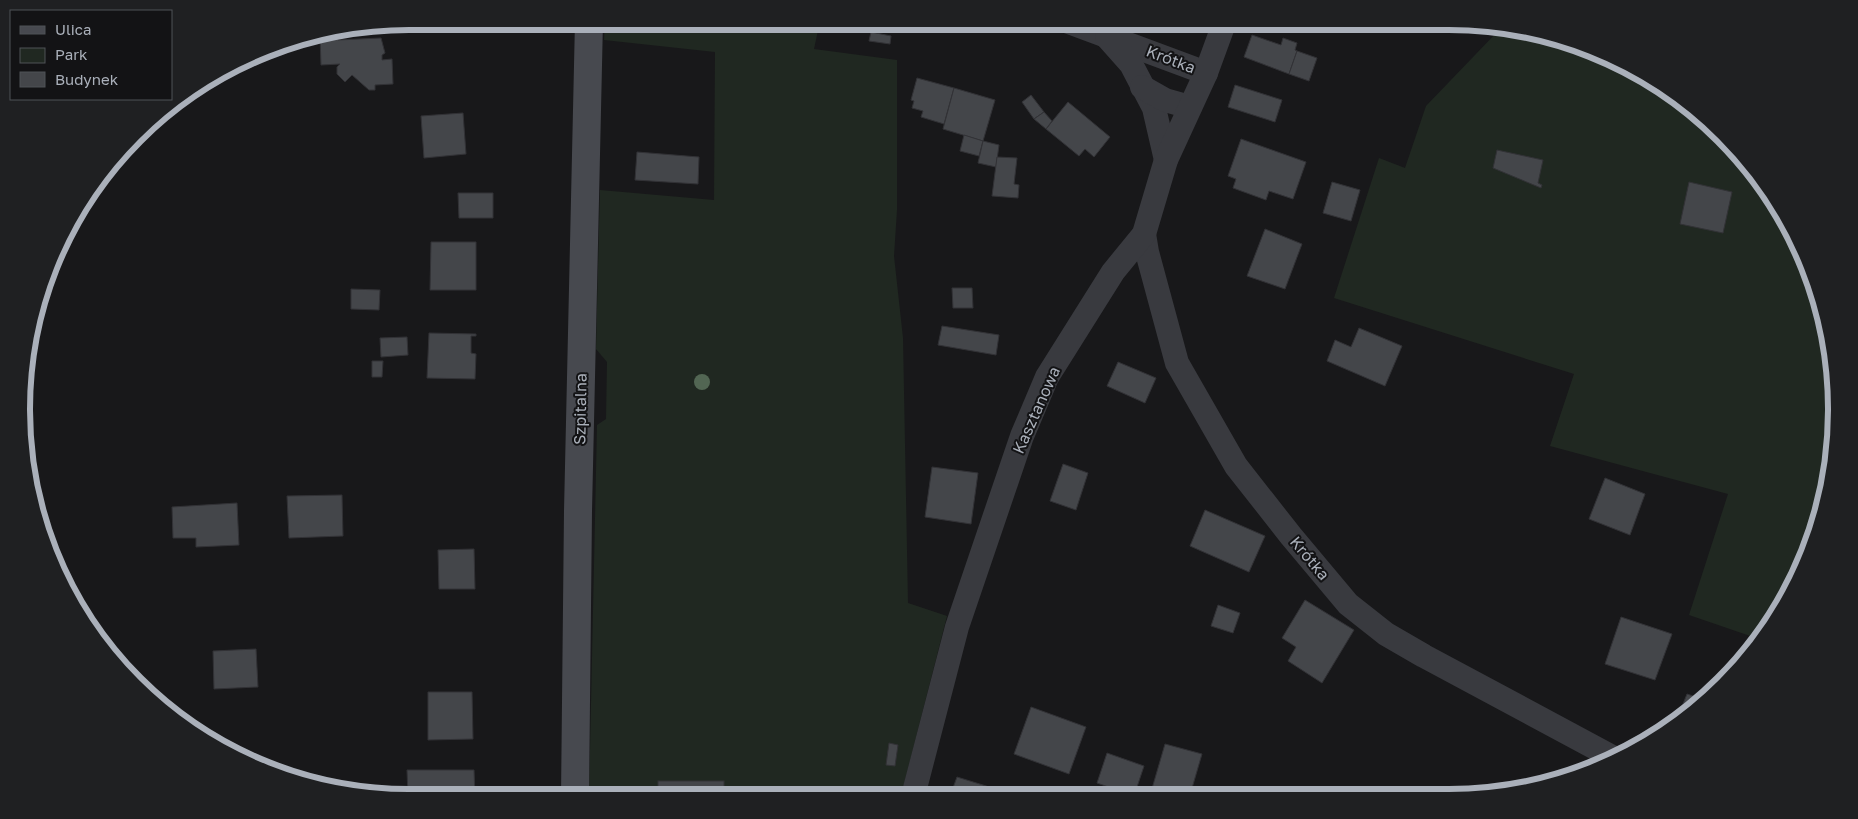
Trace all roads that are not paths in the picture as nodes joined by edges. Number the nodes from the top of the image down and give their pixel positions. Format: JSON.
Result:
{"nodes":[{"id":1,"x":589,"y":30,"type":"edge"},
{"id":2,"x":1089,"y":30,"type":"edge"},
{"id":3,"x":1222,"y":30,"type":"edge"},
{"id":4,"x":1107,"y":37,"type":"junction"},
{"id":5,"x":1206,"y":73,"type":"junction"},
{"id":6,"x":1142,"y":87,"type":"junction"},
{"id":7,"x":1190,"y":107,"type":"junction"},
{"id":8,"x":1166,"y":160,"type":"junction"},
{"id":9,"x":1144,"y":234,"type":"junction"},
{"id":10,"x":1607,"y":754,"type":"edge"},
{"id":11,"x":575,"y":789,"type":"edge"},
{"id":12,"x":915,"y":789,"type":"edge"}],
"edges":[{"from":1,"to":11,"type":"main road","name":"Szpitalna"},
{"from":2,"to":4,"type":"street","name":"Krótka"},
{"from":3,"to":5,"type":"street","name":"Kasztanowa"},
{"from":4,"to":5,"type":"street","name":"Krótka"},
{"from":4,"to":6,"type":"street","name":"Krótka"},
{"from":5,"to":7,"type":"street","name":"Kasztanowa"},
{"from":6,"to":7,"type":"street"},
{"from":6,"to":8,"type":"street","name":"Krótka"},
{"from":7,"to":8,"type":"street","name":"Kasztanowa"},
{"from":8,"to":9,"type":"street","name":"Kasztanowa"},
{"from":9,"to":10,"type":"street","name":"Krótka"},
{"from":9,"to":12,"type":"street","name":"Kasztanowa"}]}
